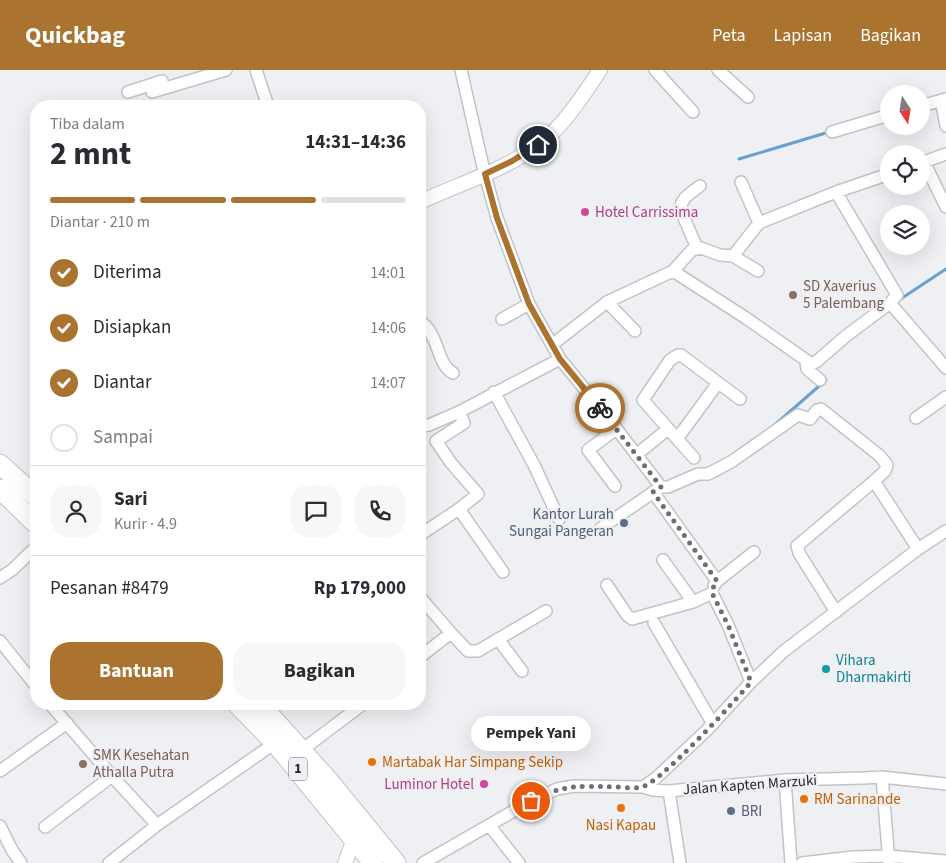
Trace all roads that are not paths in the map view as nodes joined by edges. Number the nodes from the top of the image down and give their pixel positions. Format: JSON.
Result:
{"nodes":[{"id":1,"x":200,"y":70,"type":"edge"},
{"id":2,"x":226,"y":70,"type":"edge"},
{"id":3,"x":256,"y":70,"type":"edge"},
{"id":4,"x":461,"y":70,"type":"edge"},
{"id":5,"x":600,"y":70,"type":"edge"},
{"id":6,"x":655,"y":70,"type":"edge"},
{"id":7,"x":718,"y":70,"type":"edge"},
{"id":8,"x":128,"y":92,"type":"dead end"},
{"id":9,"x":152,"y":92,"type":"dead end"},
{"id":10,"x":748,"y":97,"type":"dead end"},
{"id":11,"x":266,"y":100,"type":"edge"},
{"id":12,"x":944,"y":100,"type":"edge"},
{"id":13,"x":930,"y":104,"type":"edge"},
{"id":14,"x":693,"y":112,"type":"dead end"},
{"id":15,"x":880,"y":118,"type":"edge"},
{"id":16,"x":946,"y":126,"type":"edge"},
{"id":17,"x":832,"y":132,"type":"dead end"},
{"id":18,"x":946,"y":154,"type":"edge"},
{"id":19,"x":930,"y":160,"type":"edge"},
{"id":20,"x":485,"y":174,"type":"junction"},
{"id":21,"x":930,"y":176,"type":"edge"},
{"id":22,"x":880,"y":177,"type":"edge"},
{"id":23,"x":741,"y":182,"type":"dead end"},
{"id":24,"x":700,"y":186,"type":"dead end"},
{"id":25,"x":836,"y":192,"type":"junction"},
{"id":26,"x":426,"y":199,"type":"edge"},
{"id":27,"x":946,"y":207,"type":"edge"},
{"id":28,"x":759,"y":223,"type":"junction"},
{"id":29,"x":697,"y":248,"type":"junction"},
{"id":30,"x":733,"y":256,"type":"junction"},
{"id":31,"x":673,"y":271,"type":"junction"},
{"id":32,"x":758,"y":271,"type":"dead end"},
{"id":33,"x":607,"y":302,"type":"junction"},
{"id":34,"x":529,"y":304,"type":"junction"},
{"id":35,"x":892,"y":305,"type":"junction"},
{"id":36,"x":502,"y":319,"type":"dead end"},
{"id":37,"x":426,"y":325,"type":"edge"},
{"id":38,"x":635,"y":331,"type":"dead end"},
{"id":39,"x":553,"y":344,"type":"junction"},
{"id":40,"x":560,"y":359,"type":"junction"},
{"id":41,"x":806,"y":362,"type":"junction"},
{"id":42,"x":946,"y":368,"type":"edge"},
{"id":43,"x":453,"y":373,"type":"dead end"},
{"id":44,"x":820,"y":380,"type":"dead end"},
{"id":45,"x":718,"y":383,"type":"junction"},
{"id":46,"x":494,"y":392,"type":"junction"},
{"id":47,"x":946,"y":397,"type":"edge"},
{"id":48,"x":740,"y":399,"type":"dead end"},
{"id":49,"x":459,"y":412,"type":"junction"},
{"id":50,"x":916,"y":418,"type":"dead end"},
{"id":51,"x":426,"y":426,"type":"edge"},
{"id":52,"x":616,"y":429,"type":"junction"},
{"id":53,"x":668,"y":429,"type":"junction"},
{"id":54,"x":677,"y":439,"type":"junction"},
{"id":55,"x":636,"y":455,"type":"junction"},
{"id":56,"x":694,"y":458,"type":"dead end"},
{"id":57,"x":0,"y":464,"type":"edge"},
{"id":58,"x":874,"y":481,"type":"junction"},
{"id":59,"x":615,"y":486,"type":"dead end"},
{"id":60,"x":0,"y":489,"type":"edge"},
{"id":61,"x":657,"y":490,"type":"junction"},
{"id":62,"x":30,"y":492,"type":"edge"},
{"id":63,"x":459,"y":509,"type":"junction"},
{"id":64,"x":30,"y":518,"type":"edge"},
{"id":65,"x":559,"y":519,"type":"dead end"},
{"id":66,"x":601,"y":528,"type":"dead end"},
{"id":67,"x":426,"y":531,"type":"edge"},
{"id":68,"x":945,"y":532,"type":"edge"},
{"id":69,"x":918,"y":550,"type":"junction"},
{"id":70,"x":754,"y":552,"type":"dead end"},
{"id":71,"x":30,"y":554,"type":"edge"},
{"id":72,"x":663,"y":560,"type":"dead end"},
{"id":73,"x":504,"y":572,"type":"dead end"},
{"id":74,"x":0,"y":578,"type":"edge"},
{"id":75,"x":717,"y":581,"type":"junction"},
{"id":76,"x":607,"y":585,"type":"dead end"},
{"id":77,"x":712,"y":593,"type":"junction"},
{"id":78,"x":693,"y":602,"type":"junction"},
{"id":79,"x":426,"y":604,"type":"edge"},
{"id":80,"x":546,"y":611,"type":"dead end"},
{"id":81,"x":836,"y":612,"type":"junction"},
{"id":82,"x":654,"y":623,"type":"dead end"},
{"id":83,"x":450,"y":633,"type":"junction"},
{"id":84,"x":498,"y":639,"type":"junction"},
{"id":85,"x":0,"y":641,"type":"edge"},
{"id":86,"x":426,"y":652,"type":"edge"},
{"id":87,"x":522,"y":671,"type":"dead end"},
{"id":88,"x":30,"y":678,"type":"edge"},
{"id":89,"x":751,"y":682,"type":"junction"},
{"id":90,"x":55,"y":710,"type":"edge"},
{"id":91,"x":243,"y":710,"type":"edge"},
{"id":92,"x":265,"y":710,"type":"edge"},
{"id":93,"x":355,"y":710,"type":"edge"},
{"id":94,"x":67,"y":723,"type":"junction"},
{"id":95,"x":713,"y":724,"type":"junction"},
{"id":96,"x":275,"y":742,"type":"junction"},
{"id":97,"x":302,"y":750,"type":"junction"},
{"id":98,"x":0,"y":771,"type":"edge"},
{"id":99,"x":112,"y":776,"type":"junction"},
{"id":100,"x":882,"y":777,"type":"junction"},
{"id":101,"x":785,"y":780,"type":"junction"},
{"id":102,"x":946,"y":784,"type":"edge"},
{"id":103,"x":643,"y":787,"type":"junction"},
{"id":104,"x":669,"y":791,"type":"junction"},
{"id":105,"x":362,"y":820,"type":"junction"},
{"id":106,"x":157,"y":825,"type":"junction"},
{"id":107,"x":489,"y":825,"type":"junction"},
{"id":108,"x":0,"y":826,"type":"edge"},
{"id":109,"x":45,"y":827,"type":"dead end"},
{"id":110,"x":354,"y":839,"type":"junction"},
{"id":111,"x":889,"y":860,"type":"edge"},
{"id":112,"x":946,"y":861,"type":"edge"},
{"id":113,"x":21,"y":863,"type":"edge"},
{"id":114,"x":109,"y":863,"type":"edge"},
{"id":115,"x":345,"y":863,"type":"edge"},
{"id":116,"x":373,"y":863,"type":"edge"},
{"id":117,"x":396,"y":863,"type":"edge"},
{"id":118,"x":423,"y":863,"type":"edge"},
{"id":119,"x":519,"y":863,"type":"edge"},
{"id":120,"x":680,"y":863,"type":"edge"},
{"id":121,"x":791,"y":863,"type":"edge"},
{"id":122,"x":802,"y":863,"type":"edge"}],
"edges":[{"from":1,"to":8,"type":"street"},
{"from":2,"to":9,"type":"street"},
{"from":3,"to":11,"type":"street"},
{"from":4,"to":20,"type":"street"},
{"from":5,"to":20,"type":"street"},
{"from":6,"to":14,"type":"street"},
{"from":7,"to":10,"type":"street"},
{"from":12,"to":13,"type":"street"},
{"from":12,"to":16,"type":"street"},
{"from":15,"to":17,"type":"street"},
{"from":18,"to":19,"type":"street"},
{"from":20,"to":26,"type":"street"},
{"from":20,"to":34,"type":"street"},
{"from":21,"to":27,"type":"street"},
{"from":22,"to":25,"type":"street"},
{"from":23,"to":28,"type":"street"},
{"from":24,"to":29,"type":"street"},
{"from":25,"to":28,"type":"street"},
{"from":25,"to":35,"type":"street"},
{"from":28,"to":30,"type":"street"},
{"from":29,"to":30,"type":"street"},
{"from":29,"to":31,"type":"street"},
{"from":30,"to":32,"type":"street"},
{"from":31,"to":33,"type":"street"},
{"from":31,"to":41,"type":"street"},
{"from":33,"to":38,"type":"street"},
{"from":33,"to":39,"type":"street"},
{"from":34,"to":36,"type":"street"},
{"from":34,"to":39,"type":"street"},
{"from":35,"to":41,"type":"street"},
{"from":35,"to":42,"type":"street"},
{"from":37,"to":43,"type":"street"},
{"from":39,"to":40,"type":"street"},
{"from":40,"to":46,"type":"street"},
{"from":40,"to":52,"type":"street"},
{"from":41,"to":44,"type":"street"},
{"from":45,"to":48,"type":"street"},
{"from":45,"to":53,"type":"street"},
{"from":45,"to":54,"type":"street"},
{"from":46,"to":49,"type":"street"},
{"from":46,"to":65,"type":"street"},
{"from":47,"to":50,"type":"street"},
{"from":49,"to":51,"type":"street"},
{"from":49,"to":63,"type":"street"},
{"from":52,"to":55,"type":"street"},
{"from":52,"to":59,"type":"street"},
{"from":53,"to":54,"type":"street"},
{"from":53,"to":55,"type":"street"},
{"from":54,"to":56,"type":"street"},
{"from":55,"to":61,"type":"street"},
{"from":57,"to":62,"type":"highway"},
{"from":58,"to":61,"type":"street"},
{"from":58,"to":69,"type":"street"},
{"from":58,"to":81,"type":"street"},
{"from":60,"to":64,"type":"highway"},
{"from":61,"to":66,"type":"street"},
{"from":61,"to":75,"type":"street"},
{"from":63,"to":67,"type":"street"},
{"from":63,"to":73,"type":"street"},
{"from":68,"to":69,"type":"street"},
{"from":69,"to":81,"type":"street"},
{"from":70,"to":75,"type":"street"},
{"from":71,"to":74,"type":"street"},
{"from":72,"to":78,"type":"street"},
{"from":75,"to":77,"type":"street"},
{"from":76,"to":78,"type":"street"},
{"from":77,"to":78,"type":"street"},
{"from":77,"to":89,"type":"street"},
{"from":79,"to":83,"type":"street"},
{"from":80,"to":84,"type":"street"},
{"from":81,"to":89,"type":"street"},
{"from":82,"to":95,"type":"street"},
{"from":83,"to":84,"type":"street"},
{"from":83,"to":86,"type":"street"},
{"from":84,"to":87,"type":"street"},
{"from":85,"to":88,"type":"street"},
{"from":89,"to":95,"type":"street"},
{"from":90,"to":94,"type":"street"},
{"from":91,"to":96,"type":"highway","number":"1"},
{"from":92,"to":97,"type":"highway","number":"1"},
{"from":93,"to":97,"type":"street"},
{"from":94,"to":98,"type":"street"},
{"from":94,"to":99,"type":"street"},
{"from":95,"to":103,"type":"street"},
{"from":96,"to":106,"type":"street"},
{"from":96,"to":110,"type":"highway","number":"1"},
{"from":97,"to":105,"type":"highway","number":"1"},
{"from":99,"to":106,"type":"street"},
{"from":99,"to":109,"type":"street"},
{"from":100,"to":101,"type":"street","name":"Jalan Kapten Marzuki"},
{"from":100,"to":102,"type":"street","name":"Jalan Kapten Marzuki"},
{"from":100,"to":111,"type":"street"},
{"from":101,"to":104,"type":"street","name":"Jalan Kapten Marzuki"},
{"from":101,"to":121,"type":"street"},
{"from":103,"to":104,"type":"street","name":"Jalan Kapten Marzuki"},
{"from":103,"to":107,"type":"street","name":"Jalan Kapten Marzuki"},
{"from":104,"to":120,"type":"street"},
{"from":105,"to":110,"type":"street"},
{"from":105,"to":117,"type":"highway","number":"1"},
{"from":106,"to":114,"type":"street"},
{"from":107,"to":118,"type":"street","name":"Jalan Kapten Marzuki"},
{"from":107,"to":119,"type":"street"},
{"from":108,"to":113,"type":"street"},
{"from":110,"to":115,"type":"street"},
{"from":110,"to":116,"type":"highway","number":"1"},
{"from":111,"to":112,"type":"street"},
{"from":111,"to":122,"type":"street"}]}
